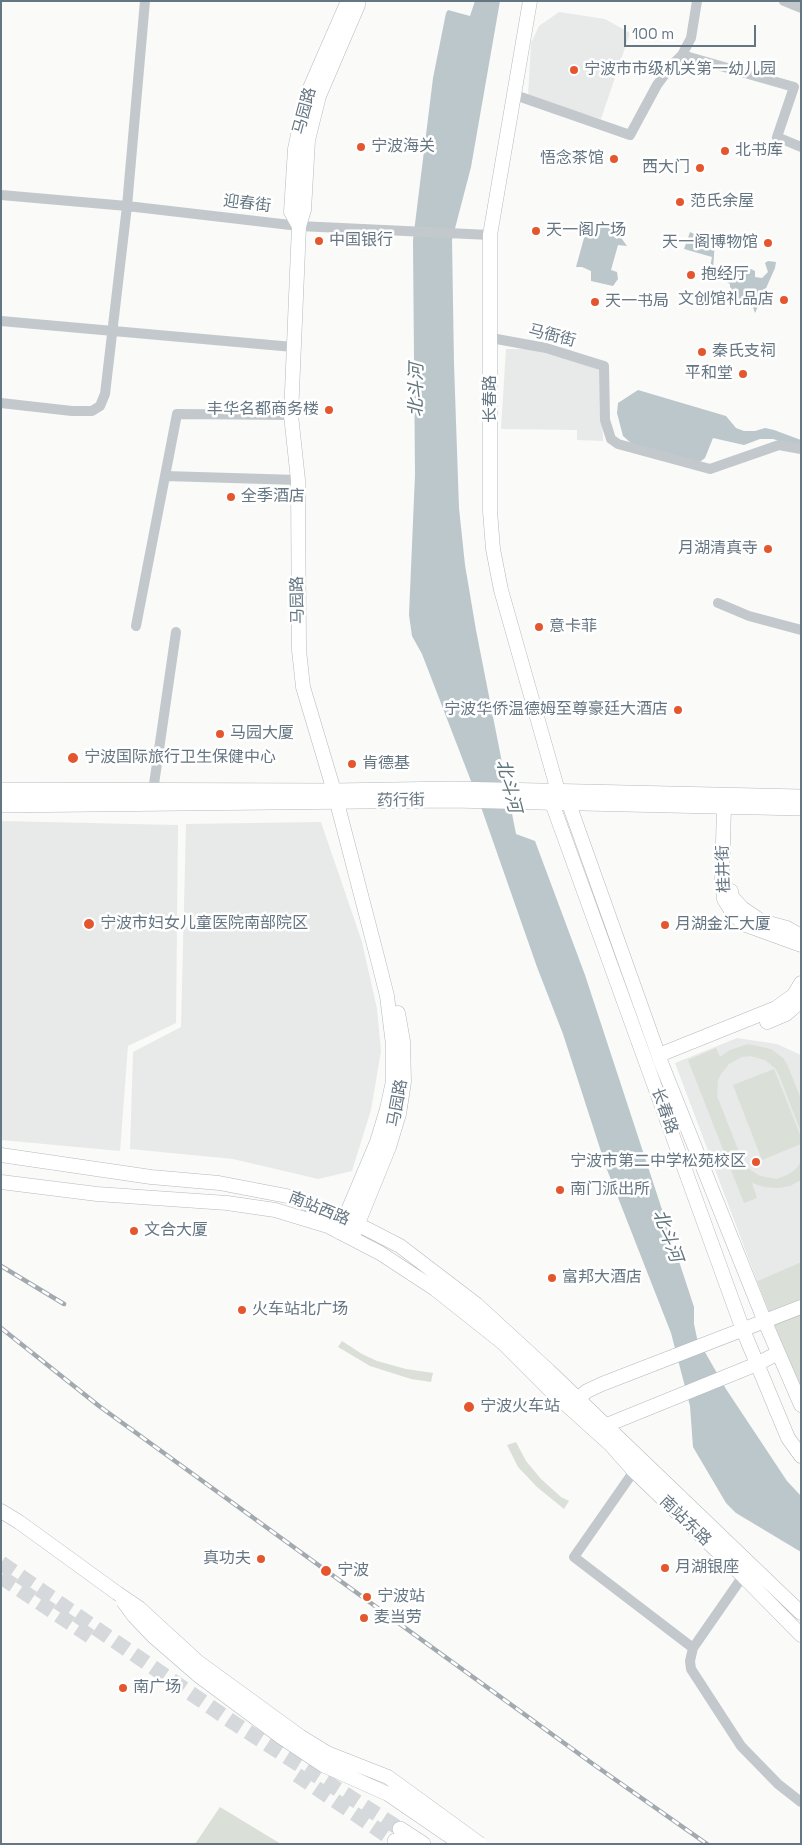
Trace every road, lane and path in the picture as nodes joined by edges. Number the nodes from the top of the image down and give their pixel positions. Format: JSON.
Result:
{"nodes":[{"id":1,"x":145,"y":1,"type":"edge"},
{"id":2,"x":348,"y":1,"type":"edge"},
{"id":3,"x":358,"y":1,"type":"edge"},
{"id":4,"x":530,"y":1,"type":"edge"},
{"id":5,"x":697,"y":1,"type":"edge"},
{"id":6,"x":784,"y":1,"type":"edge"},
{"id":7,"x":801,"y":8,"type":"edge"},
{"id":8,"x":682,"y":54,"type":"junction"},
{"id":9,"x":515,"y":95,"type":"junction"},
{"id":10,"x":801,"y":147,"type":"edge"},
{"id":11,"x":1,"y":195,"type":"edge"},
{"id":12,"x":127,"y":206,"type":"junction"},
{"id":13,"x":300,"y":226,"type":"junction"},
{"id":14,"x":490,"y":235,"type":"junction"},
{"id":15,"x":1,"y":321,"type":"edge"},
{"id":16,"x":111,"y":331,"type":"junction"},
{"id":17,"x":491,"y":338,"type":"junction"},
{"id":18,"x":293,"y":347,"type":"junction"},
{"id":19,"x":1,"y":403,"type":"edge"},
{"id":20,"x":291,"y":415,"type":"junction"},
{"id":21,"x":801,"y":449,"type":"edge"},
{"id":22,"x":165,"y":476,"type":"junction"},
{"id":23,"x":298,"y":480,"type":"junction"},
{"id":24,"x":718,"y":603,"type":"dead end"},
{"id":25,"x":136,"y":626,"type":"dead end"},
{"id":26,"x":801,"y":630,"type":"edge"},
{"id":27,"x":176,"y":632,"type":"dead end"},
{"id":28,"x":1,"y":790,"type":"edge"},
{"id":29,"x":153,"y":791,"type":"junction"},
{"id":30,"x":555,"y":795,"type":"junction"},
{"id":31,"x":335,"y":796,"type":"junction"},
{"id":32,"x":801,"y":797,"type":"edge"},
{"id":33,"x":569,"y":804,"type":"junction"},
{"id":34,"x":1,"y":805,"type":"edge"},
{"id":35,"x":729,"y":806,"type":"junction"},
{"id":36,"x":801,"y":808,"type":"edge"},
{"id":37,"x":801,"y":936,"type":"edge"},
{"id":38,"x":801,"y":945,"type":"edge"},
{"id":39,"x":801,"y":983,"type":"edge"},
{"id":40,"x":801,"y":1001,"type":"edge"},
{"id":41,"x":661,"y":1060,"type":"junction"},
{"id":42,"x":1,"y":1155,"type":"edge"},
{"id":43,"x":1,"y":1182,"type":"edge"},
{"id":44,"x":351,"y":1222,"type":"junction"},
{"id":45,"x":338,"y":1232,"type":"junction"},
{"id":46,"x":351,"y":1238,"type":"junction"},
{"id":47,"x":801,"y":1307,"type":"edge"},
{"id":48,"x":765,"y":1322,"type":"junction"},
{"id":49,"x":743,"y":1330,"type":"junction"},
{"id":50,"x":778,"y":1353,"type":"junction"},
{"id":51,"x":757,"y":1364,"type":"junction"},
{"id":52,"x":573,"y":1403,"type":"junction"},
{"id":53,"x":801,"y":1405,"type":"edge"},
{"id":54,"x":600,"y":1428,"type":"junction"},
{"id":55,"x":801,"y":1456,"type":"edge"},
{"id":56,"x":634,"y":1471,"type":"junction"},
{"id":57,"x":1,"y":1503,"type":"edge"},
{"id":58,"x":1,"y":1511,"type":"edge"},
{"id":59,"x":19,"y":1522,"type":"junction"},
{"id":60,"x":743,"y":1576,"type":"junction"},
{"id":61,"x":116,"y":1593,"type":"junction"},
{"id":62,"x":801,"y":1613,"type":"edge"},
{"id":63,"x":801,"y":1635,"type":"edge"},
{"id":64,"x":693,"y":1648,"type":"junction"},
{"id":65,"x":801,"y":1802,"type":"edge"},
{"id":66,"x":398,"y":1838,"type":"tunnel mouth"},
{"id":67,"x":423,"y":1844,"type":"edge"},
{"id":68,"x":461,"y":1844,"type":"edge"},
{"id":69,"x":480,"y":1844,"type":"edge"}],
"edges":[{"from":1,"to":12,"type":"street"},
{"from":2,"to":13,"type":"main road","name":"马园路"},
{"from":3,"to":13,"type":"main road","name":"马园路"},
{"from":4,"to":9,"type":"main road","name":"长春路"},
{"from":5,"to":8,"type":"street"},
{"from":6,"to":7,"type":"street"},
{"from":8,"to":9,"type":"street"},
{"from":8,"to":10,"type":"street"},
{"from":9,"to":14,"type":"main road","name":"长春路"},
{"from":11,"to":12,"type":"street","name":"迎春街"},
{"from":12,"to":13,"type":"street","name":"迎春街"},
{"from":12,"to":16,"type":"street"},
{"from":13,"to":14,"type":"street","name":"迎春街"},
{"from":13,"to":18,"type":"main road","name":"马园路"},
{"from":14,"to":17,"type":"main road","name":"长春路"},
{"from":15,"to":16,"type":"street"},
{"from":16,"to":18,"type":"street"},
{"from":16,"to":19,"type":"street"},
{"from":17,"to":21,"type":"street","name":"马衙街"},
{"from":17,"to":30,"type":"main road","name":"长春路"},
{"from":18,"to":20,"type":"main road","name":"马园路"},
{"from":20,"to":22,"type":"street"},
{"from":20,"to":23,"type":"main road","name":"马园路"},
{"from":22,"to":23,"type":"street"},
{"from":22,"to":25,"type":"street"},
{"from":23,"to":31,"type":"main road","name":"马园路"},
{"from":24,"to":26,"type":"street"},
{"from":27,"to":29,"type":"street"},
{"from":28,"to":29,"type":"main road","name":"药行街"},
{"from":29,"to":31,"type":"main road","name":"药行街"},
{"from":30,"to":31,"type":"main road","name":"药行街"},
{"from":30,"to":32,"type":"main road","name":"药行街"},
{"from":30,"to":33,"type":"main road","name":"药行街"},
{"from":30,"to":49,"type":"main road","name":"长春路"},
{"from":31,"to":34,"type":"main road","name":"药行街"},
{"from":31,"to":44,"type":"main road","name":"马园路"},
{"from":33,"to":35,"type":"main road","name":"药行街"},
{"from":33,"to":41,"type":"main road","name":"长春路"},
{"from":35,"to":36,"type":"main road","name":"药行街"},
{"from":35,"to":37,"type":"main road","name":"桂井街"},
{"from":35,"to":38,"type":"main road","name":"桂井街"},
{"from":39,"to":41,"type":"main road"},
{"from":40,"to":41,"type":"main road"},
{"from":41,"to":48,"type":"main road","name":"长春路"},
{"from":42,"to":44,"type":"main road","name":"南站西路"},
{"from":43,"to":45,"type":"main road","name":"南站西路"},
{"from":44,"to":45,"type":"main road","name":"马园路"},
{"from":44,"to":46,"type":"main road","name":"马园路"},
{"from":44,"to":52,"type":"main road","name":"南站西路"},
{"from":45,"to":46,"type":"main road","name":"南站西路"},
{"from":46,"to":52,"type":"main road","name":"南站西路"},
{"from":47,"to":48,"type":"main road"},
{"from":48,"to":49,"type":"main road"},
{"from":48,"to":50,"type":"main road","name":"长春路"},
{"from":49,"to":51,"type":"main road","name":"长春路"},
{"from":49,"to":52,"type":"main road"},
{"from":50,"to":51,"type":"main road"},
{"from":50,"to":53,"type":"main road","name":"长春路"},
{"from":51,"to":54,"type":"main road"},
{"from":51,"to":55,"type":"main road","name":"长春路"},
{"from":52,"to":54,"type":"main road","name":"南站东路"},
{"from":54,"to":56,"type":"main road","name":"南站东路"},
{"from":54,"to":62,"type":"main road","name":"南站东路"},
{"from":56,"to":60,"type":"main road","name":"南站东路"},
{"from":56,"to":64,"type":"street"},
{"from":57,"to":59,"type":"main road"},
{"from":58,"to":59,"type":"main road"},
{"from":59,"to":61,"type":"main road"},
{"from":60,"to":63,"type":"main road","name":"南站东路"},
{"from":60,"to":64,"type":"street"},
{"from":61,"to":68,"type":"main road","bridge":true},
{"from":61,"to":69,"type":"main road","bridge":true},
{"from":64,"to":65,"type":"street"},
{"from":66,"to":67,"type":"main road"}]}
